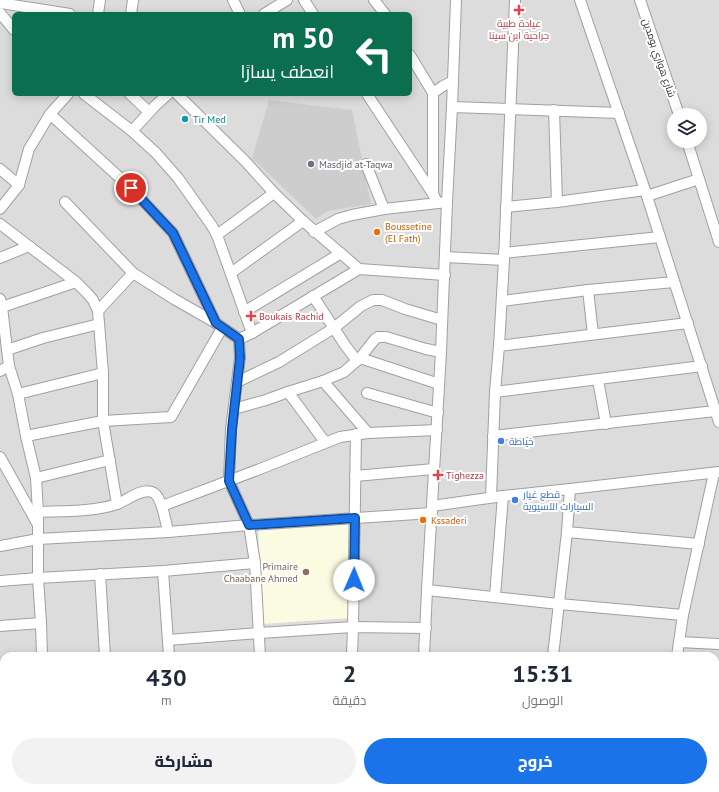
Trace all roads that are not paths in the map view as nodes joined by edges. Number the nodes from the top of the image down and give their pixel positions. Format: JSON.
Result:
{"nodes":[{"id":1,"x":100,"y":0,"type":"edge"},
{"id":2,"x":133,"y":0,"type":"edge"},
{"id":3,"x":233,"y":0,"type":"edge"},
{"id":4,"x":287,"y":0,"type":"edge"},
{"id":5,"x":304,"y":0,"type":"edge"},
{"id":6,"x":374,"y":0,"type":"edge"},
{"id":7,"x":456,"y":0,"type":"edge"},
{"id":8,"x":515,"y":0,"type":"edge"},
{"id":9,"x":580,"y":0,"type":"edge"},
{"id":10,"x":640,"y":0,"type":"edge"},
{"id":11,"x":0,"y":3,"type":"edge"},
{"id":12,"x":40,"y":5,"type":"edge"},
{"id":13,"x":63,"y":12,"type":"edge"},
{"id":14,"x":98,"y":12,"type":"edge"},
{"id":15,"x":130,"y":12,"type":"edge"},
{"id":16,"x":239,"y":12,"type":"edge"},
{"id":17,"x":267,"y":12,"type":"edge"},
{"id":18,"x":312,"y":12,"type":"edge"},
{"id":19,"x":383,"y":12,"type":"edge"},
{"id":20,"x":0,"y":13,"type":"edge"},
{"id":21,"x":12,"y":27,"type":"edge"},
{"id":22,"x":0,"y":31,"type":"edge"},
{"id":23,"x":412,"y":58,"type":"edge"},
{"id":24,"x":453,"y":81,"type":"junction"},
{"id":25,"x":433,"y":94,"type":"junction"},
{"id":26,"x":66,"y":96,"type":"edge"},
{"id":27,"x":87,"y":96,"type":"edge"},
{"id":28,"x":132,"y":96,"type":"edge"},
{"id":29,"x":166,"y":96,"type":"edge"},
{"id":30,"x":179,"y":96,"type":"edge"},
{"id":31,"x":368,"y":96,"type":"edge"},
{"id":32,"x":452,"y":107,"type":"junction"},
{"id":33,"x":510,"y":108,"type":"junction"},
{"id":34,"x":677,"y":108,"type":"edge"},
{"id":35,"x":554,"y":110,"type":"junction"},
{"id":36,"x":149,"y":112,"type":"junction"},
{"id":37,"x":619,"y":113,"type":"junction"},
{"id":38,"x":50,"y":114,"type":"junction"},
{"id":39,"x":132,"y":131,"type":"junction"},
{"id":40,"x":689,"y":148,"type":"edge"},
{"id":41,"x":366,"y":164,"type":"dead end"},
{"id":42,"x":0,"y":169,"type":"edge"},
{"id":43,"x":699,"y":179,"type":"junction"},
{"id":44,"x":19,"y":185,"type":"junction"},
{"id":45,"x":274,"y":193,"type":"junction"},
{"id":46,"x":646,"y":193,"type":"junction"},
{"id":47,"x":439,"y":200,"type":"junction"},
{"id":48,"x":65,"y":202,"type":"dead end"},
{"id":49,"x":557,"y":202,"type":"junction"},
{"id":50,"x":506,"y":207,"type":"junction"},
{"id":51,"x":0,"y":209,"type":"edge"},
{"id":52,"x":384,"y":209,"type":"junction"},
{"id":53,"x":303,"y":221,"type":"junction"},
{"id":54,"x":0,"y":224,"type":"edge"},
{"id":55,"x":314,"y":232,"type":"junction"},
{"id":56,"x":218,"y":236,"type":"junction"},
{"id":57,"x":660,"y":237,"type":"junction"},
{"id":58,"x":719,"y":242,"type":"edge"},
{"id":59,"x":30,"y":246,"type":"junction"},
{"id":60,"x":341,"y":253,"type":"junction"},
{"id":61,"x":445,"y":257,"type":"junction"},
{"id":62,"x":504,"y":257,"type":"junction"},
{"id":63,"x":0,"y":258,"type":"edge"},
{"id":64,"x":359,"y":270,"type":"junction"},
{"id":65,"x":134,"y":273,"type":"junction"},
{"id":66,"x":231,"y":273,"type":"junction"},
{"id":67,"x":444,"y":275,"type":"junction"},
{"id":68,"x":76,"y":282,"type":"junction"},
{"id":69,"x":674,"y":282,"type":"junction"},
{"id":70,"x":588,"y":290,"type":"junction"},
{"id":71,"x":313,"y":296,"type":"junction"},
{"id":72,"x":502,"y":301,"type":"junction"},
{"id":73,"x":1,"y":303,"type":"edge"},
{"id":74,"x":98,"y":311,"type":"junction"},
{"id":75,"x":244,"y":312,"type":"junction"},
{"id":76,"x":442,"y":320,"type":"junction"},
{"id":77,"x":688,"y":323,"type":"junction"},
{"id":78,"x":99,"y":324,"type":"junction"},
{"id":79,"x":219,"y":326,"type":"junction"},
{"id":80,"x":334,"y":328,"type":"junction"},
{"id":81,"x":252,"y":332,"type":"junction"},
{"id":82,"x":592,"y":334,"type":"junction"},
{"id":83,"x":239,"y":339,"type":"junction"},
{"id":84,"x":499,"y":346,"type":"junction"},
{"id":85,"x":8,"y":350,"type":"junction"},
{"id":86,"x":441,"y":352,"type":"junction"},
{"id":87,"x":359,"y":360,"type":"junction"},
{"id":88,"x":9,"y":366,"type":"junction"},
{"id":89,"x":702,"y":366,"type":"junction"},
{"id":90,"x":0,"y":371,"type":"edge"},
{"id":91,"x":103,"y":373,"type":"junction"},
{"id":92,"x":598,"y":380,"type":"junction"},
{"id":93,"x":323,"y":381,"type":"junction"},
{"id":94,"x":237,"y":382,"type":"junction"},
{"id":95,"x":440,"y":384,"type":"junction"},
{"id":96,"x":288,"y":392,"type":"junction"},
{"id":97,"x":495,"y":392,"type":"junction"},
{"id":98,"x":367,"y":393,"type":"dead end"},
{"id":99,"x":18,"y":394,"type":"junction"},
{"id":100,"x":234,"y":409,"type":"junction"},
{"id":101,"x":715,"y":411,"type":"junction"},
{"id":102,"x":438,"y":413,"type":"junction"},
{"id":103,"x":104,"y":421,"type":"junction"},
{"id":104,"x":719,"y":422,"type":"edge"},
{"id":105,"x":606,"y":424,"type":"junction"},
{"id":106,"x":437,"y":430,"type":"junction"},
{"id":107,"x":368,"y":433,"type":"junction"},
{"id":108,"x":356,"y":434,"type":"junction"},
{"id":109,"x":26,"y":436,"type":"junction"},
{"id":110,"x":493,"y":436,"type":"junction"},
{"id":111,"x":326,"y":442,"type":"junction"},
{"id":112,"x":0,"y":457,"type":"edge"},
{"id":113,"x":110,"y":460,"type":"junction"},
{"id":114,"x":434,"y":469,"type":"junction"},
{"id":115,"x":716,"y":472,"type":"edge"},
{"id":116,"x":355,"y":476,"type":"junction"},
{"id":117,"x":36,"y":478,"type":"junction"},
{"id":118,"x":229,"y":481,"type":"junction"},
{"id":119,"x":570,"y":489,"type":"junction"},
{"id":120,"x":504,"y":496,"type":"junction"},
{"id":121,"x":491,"y":497,"type":"junction"},
{"id":122,"x":117,"y":504,"type":"junction"},
{"id":123,"x":162,"y":506,"type":"junction"},
{"id":124,"x":432,"y":509,"type":"junction"},
{"id":125,"x":38,"y":512,"type":"junction"},
{"id":126,"x":355,"y":518,"type":"junction"},
{"id":127,"x":38,"y":525,"type":"junction"},
{"id":128,"x":249,"y":525,"type":"junction"},
{"id":129,"x":168,"y":532,"type":"junction"},
{"id":130,"x":567,"y":532,"type":"junction"},
{"id":131,"x":38,"y":538,"type":"junction"},
{"id":132,"x":699,"y":544,"type":"junction"},
{"id":133,"x":0,"y":546,"type":"edge"},
{"id":134,"x":254,"y":563,"type":"junction"},
{"id":135,"x":163,"y":571,"type":"junction"},
{"id":136,"x":100,"y":574,"type":"junction"},
{"id":137,"x":38,"y":578,"type":"junction"},
{"id":138,"x":0,"y":581,"type":"edge"},
{"id":139,"x":427,"y":590,"type":"junction"},
{"id":140,"x":495,"y":596,"type":"junction"},
{"id":141,"x":559,"y":604,"type":"junction"},
{"id":142,"x":683,"y":615,"type":"junction"},
{"id":143,"x":41,"y":623,"type":"junction"},
{"id":144,"x":0,"y":626,"type":"edge"},
{"id":145,"x":353,"y":627,"type":"junction"},
{"id":146,"x":426,"y":628,"type":"junction"},
{"id":147,"x":259,"y":632,"type":"junction"},
{"id":148,"x":168,"y":640,"type":"junction"},
{"id":149,"x":679,"y":642,"type":"junction"},
{"id":150,"x":719,"y":644,"type":"edge"},
{"id":151,"x":42,"y":652,"type":"edge"},
{"id":152,"x":105,"y":652,"type":"edge"},
{"id":153,"x":169,"y":652,"type":"edge"},
{"id":154,"x":260,"y":652,"type":"edge"},
{"id":155,"x":352,"y":652,"type":"edge"},
{"id":156,"x":424,"y":652,"type":"edge"},
{"id":157,"x":553,"y":652,"type":"edge"},
{"id":158,"x":678,"y":652,"type":"edge"}],
"edges":[{"from":1,"to":14,"type":"street"},
{"from":2,"to":15,"type":"street"},
{"from":3,"to":16,"type":"street"},
{"from":4,"to":17,"type":"street"},
{"from":5,"to":18,"type":"street"},
{"from":6,"to":19,"type":"street"},
{"from":7,"to":24,"type":"street"},
{"from":8,"to":33,"type":"street"},
{"from":9,"to":37,"type":"street"},
{"from":10,"to":34,"type":"street","name":"شارع هواري بومدين"},
{"from":11,"to":12,"type":"street"},
{"from":12,"to":13,"type":"street"},
{"from":20,"to":21,"type":"street"},
{"from":21,"to":22,"type":"street"},
{"from":23,"to":25,"type":"street"},
{"from":24,"to":25,"type":"street"},
{"from":24,"to":32,"type":"street"},
{"from":25,"to":47,"type":"street"},
{"from":26,"to":38,"type":"street"},
{"from":27,"to":39,"type":"street"},
{"from":28,"to":36,"type":"street"},
{"from":29,"to":36,"type":"street"},
{"from":30,"to":45,"type":"street"},
{"from":31,"to":47,"type":"street"},
{"from":32,"to":33,"type":"street"},
{"from":32,"to":47,"type":"street"},
{"from":33,"to":35,"type":"street"},
{"from":33,"to":50,"type":"street"},
{"from":35,"to":37,"type":"street"},
{"from":35,"to":49,"type":"street"},
{"from":36,"to":39,"type":"street"},
{"from":37,"to":46,"type":"street"},
{"from":38,"to":44,"type":"street"},
{"from":38,"to":79,"type":"street"},
{"from":39,"to":56,"type":"street"},
{"from":40,"to":43,"type":"street"},
{"from":41,"to":52,"type":"street"},
{"from":42,"to":44,"type":"street"},
{"from":43,"to":46,"type":"street"},
{"from":43,"to":58,"type":"street"},
{"from":44,"to":51,"type":"street"},
{"from":45,"to":53,"type":"street"},
{"from":45,"to":56,"type":"street"},
{"from":46,"to":49,"type":"street"},
{"from":46,"to":57,"type":"street"},
{"from":47,"to":52,"type":"street"},
{"from":47,"to":61,"type":"street"},
{"from":48,"to":65,"type":"street"},
{"from":49,"to":50,"type":"street"},
{"from":50,"to":62,"type":"street"},
{"from":52,"to":55,"type":"street"},
{"from":53,"to":55,"type":"street"},
{"from":53,"to":66,"type":"street"},
{"from":54,"to":59,"type":"street"},
{"from":55,"to":60,"type":"street"},
{"from":56,"to":66,"type":"street"},
{"from":57,"to":62,"type":"street"},
{"from":57,"to":69,"type":"street"},
{"from":59,"to":63,"type":"street"},
{"from":59,"to":68,"type":"street"},
{"from":60,"to":64,"type":"street"},
{"from":60,"to":75,"type":"street"},
{"from":61,"to":62,"type":"street"},
{"from":61,"to":67,"type":"street"},
{"from":62,"to":72,"type":"street"},
{"from":64,"to":67,"type":"street"},
{"from":64,"to":71,"type":"street"},
{"from":65,"to":74,"type":"street"},
{"from":65,"to":79,"type":"street"},
{"from":66,"to":75,"type":"street"},
{"from":67,"to":76,"type":"street"},
{"from":68,"to":73,"type":"street"},
{"from":68,"to":74,"type":"street"},
{"from":69,"to":70,"type":"street"},
{"from":69,"to":77,"type":"street"},
{"from":70,"to":72,"type":"street"},
{"from":70,"to":82,"type":"street"},
{"from":71,"to":80,"type":"street"},
{"from":71,"to":81,"type":"street"},
{"from":72,"to":84,"type":"street"},
{"from":73,"to":85,"type":"street"},
{"from":74,"to":78,"type":"street"},
{"from":75,"to":81,"type":"street"},
{"from":76,"to":80,"type":"street"},
{"from":76,"to":86,"type":"street"},
{"from":77,"to":82,"type":"street"},
{"from":77,"to":89,"type":"street"},
{"from":78,"to":85,"type":"street"},
{"from":78,"to":91,"type":"street"},
{"from":79,"to":83,"type":"street"},
{"from":79,"to":103,"type":"street"},
{"from":80,"to":87,"type":"street"},
{"from":80,"to":94,"type":"street"},
{"from":81,"to":83,"type":"street"},
{"from":82,"to":84,"type":"street"},
{"from":83,"to":94,"type":"street"},
{"from":84,"to":97,"type":"street"},
{"from":85,"to":88,"type":"street"},
{"from":86,"to":87,"type":"street"},
{"from":86,"to":95,"type":"street"},
{"from":87,"to":93,"type":"street"},
{"from":87,"to":95,"type":"street"},
{"from":88,"to":90,"type":"street"},
{"from":88,"to":99,"type":"street"},
{"from":89,"to":92,"type":"street"},
{"from":89,"to":101,"type":"street"},
{"from":91,"to":99,"type":"street"},
{"from":91,"to":103,"type":"street"},
{"from":92,"to":97,"type":"street"},
{"from":92,"to":105,"type":"street"},
{"from":93,"to":96,"type":"street"},
{"from":93,"to":107,"type":"street"},
{"from":94,"to":100,"type":"street"},
{"from":95,"to":102,"type":"street"},
{"from":96,"to":100,"type":"street"},
{"from":96,"to":111,"type":"street"},
{"from":97,"to":110,"type":"street"},
{"from":98,"to":102,"type":"street"},
{"from":99,"to":109,"type":"street"},
{"from":100,"to":118,"type":"street"},
{"from":101,"to":104,"type":"street"},
{"from":101,"to":105,"type":"street"},
{"from":102,"to":106,"type":"street"},
{"from":103,"to":109,"type":"street"},
{"from":103,"to":113,"type":"street"},
{"from":105,"to":110,"type":"street"},
{"from":106,"to":107,"type":"street"},
{"from":106,"to":114,"type":"street"},
{"from":107,"to":108,"type":"street"},
{"from":108,"to":111,"type":"street"},
{"from":108,"to":116,"type":"street"},
{"from":109,"to":117,"type":"street"},
{"from":110,"to":121,"type":"street"},
{"from":111,"to":118,"type":"street"},
{"from":112,"to":127,"type":"street"},
{"from":113,"to":117,"type":"street"},
{"from":113,"to":122,"type":"street"},
{"from":114,"to":116,"type":"street"},
{"from":114,"to":124,"type":"street"},
{"from":115,"to":119,"type":"street"},
{"from":115,"to":132,"type":"street"},
{"from":116,"to":126,"type":"street"},
{"from":117,"to":125,"type":"street"},
{"from":118,"to":123,"type":"street"},
{"from":118,"to":128,"type":"street"},
{"from":119,"to":120,"type":"street"},
{"from":119,"to":130,"type":"street"},
{"from":120,"to":121,"type":"street"},
{"from":120,"to":140,"type":"street"},
{"from":121,"to":124,"type":"street"},
{"from":122,"to":123,"type":"street"},
{"from":122,"to":125,"type":"street"},
{"from":123,"to":129,"type":"street"},
{"from":124,"to":126,"type":"street"},
{"from":124,"to":139,"type":"street"},
{"from":125,"to":127,"type":"street"},
{"from":126,"to":128,"type":"street"},
{"from":126,"to":145,"type":"street"},
{"from":127,"to":131,"type":"street"},
{"from":128,"to":129,"type":"street"},
{"from":128,"to":134,"type":"street"},
{"from":129,"to":131,"type":"street"},
{"from":130,"to":132,"type":"street"},
{"from":130,"to":141,"type":"street"},
{"from":131,"to":133,"type":"street"},
{"from":131,"to":137,"type":"street"},
{"from":132,"to":142,"type":"street"},
{"from":134,"to":135,"type":"street"},
{"from":134,"to":147,"type":"street"},
{"from":135,"to":136,"type":"street"},
{"from":135,"to":148,"type":"street"},
{"from":136,"to":137,"type":"street"},
{"from":136,"to":152,"type":"street"},
{"from":137,"to":138,"type":"street"},
{"from":137,"to":143,"type":"street"},
{"from":139,"to":140,"type":"street"},
{"from":139,"to":146,"type":"street"},
{"from":140,"to":141,"type":"street"},
{"from":141,"to":142,"type":"street"},
{"from":141,"to":157,"type":"street"},
{"from":142,"to":149,"type":"street"},
{"from":143,"to":144,"type":"street"},
{"from":143,"to":151,"type":"street"},
{"from":145,"to":146,"type":"street"},
{"from":145,"to":147,"type":"street"},
{"from":145,"to":155,"type":"street"},
{"from":146,"to":156,"type":"street"},
{"from":147,"to":148,"type":"street"},
{"from":147,"to":154,"type":"street"},
{"from":148,"to":153,"type":"street"},
{"from":149,"to":150,"type":"street"},
{"from":149,"to":158,"type":"street"}]}
